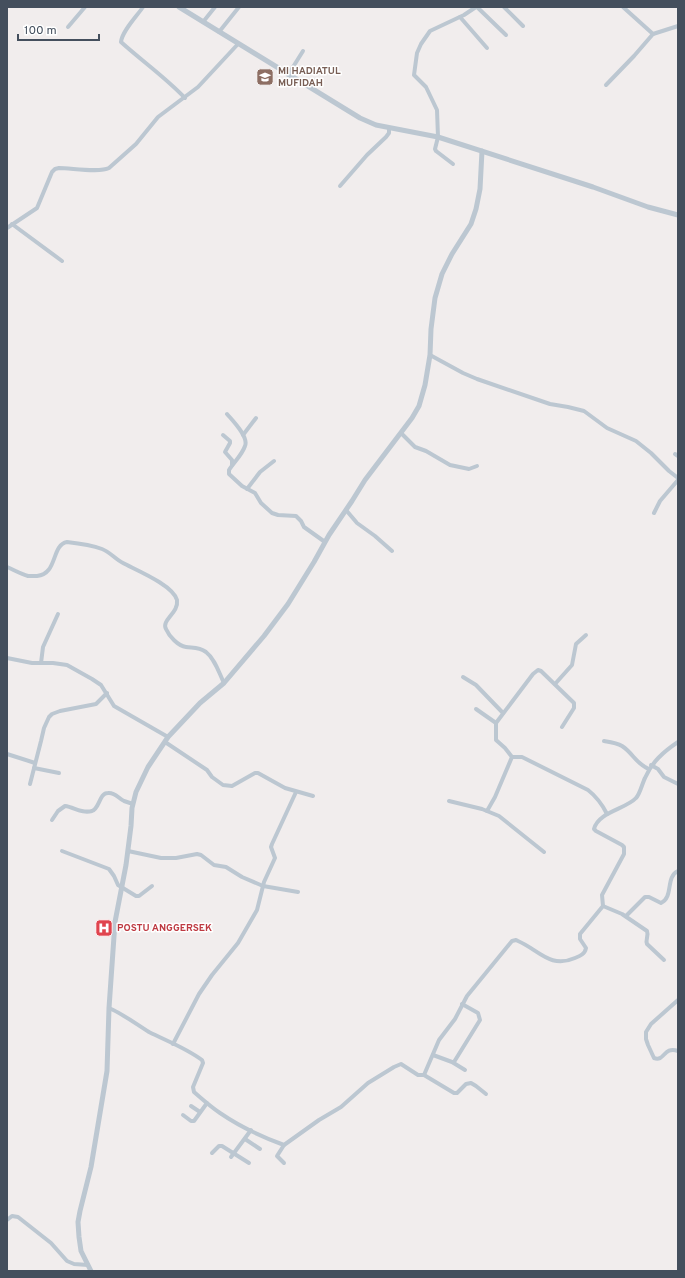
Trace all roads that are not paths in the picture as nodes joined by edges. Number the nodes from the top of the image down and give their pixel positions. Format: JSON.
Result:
{"nodes":[{"id":1,"x":85,"y":7,"type":"edge"},
{"id":2,"x":143,"y":7,"type":"edge"},
{"id":3,"x":179,"y":7,"type":"edge"},
{"id":4,"x":215,"y":7,"type":"edge"},
{"id":5,"x":239,"y":7,"type":"edge"},
{"id":6,"x":476,"y":7,"type":"edge"},
{"id":7,"x":504,"y":7,"type":"edge"},
{"id":8,"x":623,"y":7,"type":"edge"},
{"id":9,"x":460,"y":17,"type":"junction"},
{"id":10,"x":203,"y":22,"type":"junction"},
{"id":11,"x":523,"y":26,"type":"dead end"},
{"id":12,"x":678,"y":26,"type":"edge"},
{"id":13,"x":68,"y":27,"type":"dead end"},
{"id":14,"x":219,"y":32,"type":"junction"},
{"id":15,"x":653,"y":34,"type":"junction"},
{"id":16,"x":506,"y":35,"type":"dead end"},
{"id":17,"x":238,"y":44,"type":"junction"},
{"id":18,"x":488,"y":48,"type":"dead end"},
{"id":19,"x":303,"y":51,"type":"dead end"},
{"id":20,"x":288,"y":75,"type":"junction"},
{"id":21,"x":606,"y":85,"type":"dead end"},
{"id":22,"x":185,"y":98,"type":"junction"},
{"id":23,"x":389,"y":128,"type":"junction"},
{"id":24,"x":438,"y":137,"type":"junction"},
{"id":25,"x":482,"y":150,"type":"junction"},
{"id":26,"x":454,"y":164,"type":"dead end"},
{"id":27,"x":340,"y":186,"type":"dead end"},
{"id":28,"x":678,"y":215,"type":"edge"},
{"id":29,"x":12,"y":224,"type":"junction"},
{"id":30,"x":7,"y":228,"type":"edge"},
{"id":31,"x":62,"y":261,"type":"dead end"},
{"id":32,"x":430,"y":355,"type":"junction"},
{"id":33,"x":227,"y":414,"type":"dead end"},
{"id":34,"x":256,"y":418,"type":"dead end"},
{"id":35,"x":401,"y":433,"type":"junction"},
{"id":36,"x":223,"y":435,"type":"dead end"},
{"id":37,"x":243,"y":435,"type":"junction"},
{"id":38,"x":274,"y":460,"type":"dead end"},
{"id":39,"x":232,"y":465,"type":"junction"},
{"id":40,"x":477,"y":466,"type":"dead end"},
{"id":41,"x":678,"y":477,"type":"edge"},
{"id":42,"x":247,"y":489,"type":"junction"},
{"id":43,"x":346,"y":510,"type":"junction"},
{"id":44,"x":654,"y":514,"type":"dead end"},
{"id":45,"x":325,"y":542,"type":"junction"},
{"id":46,"x":392,"y":551,"type":"dead end"},
{"id":47,"x":7,"y":567,"type":"edge"},
{"id":48,"x":58,"y":614,"type":"dead end"},
{"id":49,"x":586,"y":636,"type":"dead end"},
{"id":50,"x":7,"y":658,"type":"edge"},
{"id":51,"x":41,"y":663,"type":"junction"},
{"id":52,"x":462,"y":677,"type":"dead end"},
{"id":53,"x":224,"y":683,"type":"junction"},
{"id":54,"x":555,"y":684,"type":"junction"},
{"id":55,"x":107,"y":693,"type":"junction"},
{"id":56,"x":476,"y":709,"type":"dead end"},
{"id":57,"x":503,"y":713,"type":"junction"},
{"id":58,"x":496,"y":722,"type":"junction"},
{"id":59,"x":562,"y":727,"type":"dead end"},
{"id":60,"x":167,"y":739,"type":"junction"},
{"id":61,"x":604,"y":740,"type":"dead end"},
{"id":62,"x":678,"y":742,"type":"edge"},
{"id":63,"x":7,"y":754,"type":"edge"},
{"id":64,"x":512,"y":757,"type":"junction"},
{"id":65,"x":35,"y":763,"type":"junction"},
{"id":66,"x":650,"y":767,"type":"junction"},
{"id":67,"x":34,"y":768,"type":"junction"},
{"id":68,"x":59,"y":773,"type":"dead end"},
{"id":69,"x":30,"y":784,"type":"dead end"},
{"id":70,"x":678,"y":784,"type":"edge"},
{"id":71,"x":296,"y":792,"type":"junction"},
{"id":72,"x":313,"y":796,"type":"dead end"},
{"id":73,"x":449,"y":801,"type":"dead end"},
{"id":74,"x":133,"y":804,"type":"junction"},
{"id":75,"x":487,"y":811,"type":"junction"},
{"id":76,"x":608,"y":814,"type":"junction"},
{"id":77,"x":52,"y":820,"type":"dead end"},
{"id":78,"x":128,"y":850,"type":"junction"},
{"id":79,"x":62,"y":851,"type":"dead end"},
{"id":80,"x":544,"y":852,"type":"dead end"},
{"id":81,"x":678,"y":871,"type":"edge"},
{"id":82,"x":152,"y":886,"type":"dead end"},
{"id":83,"x":263,"y":886,"type":"junction"},
{"id":84,"x":122,"y":887,"type":"junction"},
{"id":85,"x":298,"y":892,"type":"dead end"},
{"id":86,"x":603,"y":906,"type":"junction"},
{"id":87,"x":626,"y":916,"type":"junction"},
{"id":88,"x":664,"y":960,"type":"dead end"},
{"id":89,"x":678,"y":1000,"type":"edge"},
{"id":90,"x":462,"y":1004,"type":"junction"},
{"id":91,"x":109,"y":1008,"type":"junction"},
{"id":92,"x":173,"y":1044,"type":"junction"},
{"id":93,"x":678,"y":1051,"type":"edge"},
{"id":94,"x":433,"y":1055,"type":"junction"},
{"id":95,"x":454,"y":1062,"type":"junction"},
{"id":96,"x":464,"y":1070,"type":"dead end"},
{"id":97,"x":424,"y":1075,"type":"junction"},
{"id":98,"x":486,"y":1094,"type":"dead end"},
{"id":99,"x":207,"y":1103,"type":"junction"},
{"id":100,"x":190,"y":1106,"type":"dead end"},
{"id":101,"x":200,"y":1112,"type":"junction"},
{"id":102,"x":183,"y":1115,"type":"dead end"},
{"id":103,"x":250,"y":1130,"type":"junction"},
{"id":104,"x":245,"y":1140,"type":"junction"},
{"id":105,"x":284,"y":1145,"type":"junction"},
{"id":106,"x":260,"y":1149,"type":"dead end"},
{"id":107,"x":212,"y":1153,"type":"dead end"},
{"id":108,"x":232,"y":1156,"type":"junction"},
{"id":109,"x":249,"y":1163,"type":"dead end"},
{"id":110,"x":284,"y":1163,"type":"dead end"},
{"id":111,"x":7,"y":1220,"type":"edge"},
{"id":112,"x":88,"y":1265,"type":"junction"},
{"id":113,"x":91,"y":1271,"type":"edge"}],
"edges":[{"from":1,"to":13,"type":"street"},
{"from":2,"to":22,"type":"street"},
{"from":3,"to":10,"type":"street"},
{"from":4,"to":10,"type":"street"},
{"from":5,"to":14,"type":"street"},
{"from":6,"to":9,"type":"street"},
{"from":6,"to":16,"type":"street"},
{"from":7,"to":11,"type":"street"},
{"from":8,"to":15,"type":"street"},
{"from":9,"to":18,"type":"street"},
{"from":9,"to":24,"type":"street"},
{"from":10,"to":14,"type":"street"},
{"from":12,"to":15,"type":"street"},
{"from":14,"to":17,"type":"street"},
{"from":15,"to":21,"type":"street"},
{"from":17,"to":20,"type":"street"},
{"from":17,"to":22,"type":"street"},
{"from":19,"to":20,"type":"street"},
{"from":20,"to":23,"type":"street"},
{"from":22,"to":29,"type":"street"},
{"from":23,"to":24,"type":"street"},
{"from":23,"to":27,"type":"street"},
{"from":24,"to":25,"type":"street"},
{"from":24,"to":26,"type":"street"},
{"from":25,"to":28,"type":"street"},
{"from":25,"to":32,"type":"street"},
{"from":29,"to":30,"type":"street"},
{"from":29,"to":31,"type":"street"},
{"from":32,"to":35,"type":"street"},
{"from":32,"to":41,"type":"street"},
{"from":33,"to":37,"type":"street"},
{"from":34,"to":37,"type":"street"},
{"from":35,"to":40,"type":"street"},
{"from":35,"to":43,"type":"street"},
{"from":36,"to":39,"type":"street"},
{"from":37,"to":39,"type":"street"},
{"from":38,"to":42,"type":"street"},
{"from":39,"to":42,"type":"street"},
{"from":41,"to":44,"type":"street"},
{"from":42,"to":45,"type":"street"},
{"from":43,"to":45,"type":"street"},
{"from":43,"to":46,"type":"street"},
{"from":45,"to":53,"type":"street"},
{"from":47,"to":53,"type":"street"},
{"from":48,"to":51,"type":"street"},
{"from":49,"to":54,"type":"street"},
{"from":50,"to":51,"type":"street"},
{"from":51,"to":55,"type":"street"},
{"from":52,"to":57,"type":"street"},
{"from":53,"to":60,"type":"street"},
{"from":54,"to":57,"type":"street"},
{"from":54,"to":59,"type":"street"},
{"from":55,"to":60,"type":"street"},
{"from":55,"to":65,"type":"street"},
{"from":56,"to":58,"type":"street"},
{"from":57,"to":58,"type":"street"},
{"from":58,"to":64,"type":"street"},
{"from":60,"to":71,"type":"street"},
{"from":60,"to":74,"type":"street"},
{"from":61,"to":66,"type":"street"},
{"from":62,"to":66,"type":"street"},
{"from":63,"to":65,"type":"street"},
{"from":64,"to":75,"type":"street"},
{"from":64,"to":76,"type":"street"},
{"from":65,"to":67,"type":"street"},
{"from":66,"to":70,"type":"street"},
{"from":66,"to":76,"type":"street"},
{"from":67,"to":68,"type":"street"},
{"from":67,"to":69,"type":"street"},
{"from":71,"to":72,"type":"street"},
{"from":71,"to":83,"type":"street"},
{"from":73,"to":75,"type":"street"},
{"from":74,"to":77,"type":"street"},
{"from":74,"to":78,"type":"street"},
{"from":75,"to":80,"type":"street"},
{"from":76,"to":86,"type":"street"},
{"from":78,"to":83,"type":"street"},
{"from":78,"to":84,"type":"street"},
{"from":79,"to":84,"type":"street"},
{"from":81,"to":87,"type":"street"},
{"from":82,"to":84,"type":"street"},
{"from":83,"to":85,"type":"street"},
{"from":83,"to":92,"type":"street"},
{"from":84,"to":91,"type":"street"},
{"from":86,"to":87,"type":"street"},
{"from":86,"to":90,"type":"street"},
{"from":87,"to":88,"type":"street"},
{"from":89,"to":93,"type":"street"},
{"from":90,"to":94,"type":"street"},
{"from":90,"to":95,"type":"street"},
{"from":91,"to":92,"type":"street"},
{"from":91,"to":112,"type":"street"},
{"from":92,"to":99,"type":"street"},
{"from":94,"to":95,"type":"street"},
{"from":94,"to":97,"type":"street"},
{"from":95,"to":96,"type":"street"},
{"from":97,"to":98,"type":"street"},
{"from":97,"to":105,"type":"street"},
{"from":99,"to":101,"type":"street"},
{"from":99,"to":103,"type":"street"},
{"from":100,"to":101,"type":"street"},
{"from":101,"to":102,"type":"street"},
{"from":103,"to":104,"type":"street"},
{"from":103,"to":105,"type":"street"},
{"from":104,"to":106,"type":"street"},
{"from":104,"to":108,"type":"street"},
{"from":105,"to":110,"type":"street"},
{"from":107,"to":108,"type":"street"},
{"from":108,"to":109,"type":"street"},
{"from":111,"to":112,"type":"street"},
{"from":112,"to":113,"type":"street"}]}
